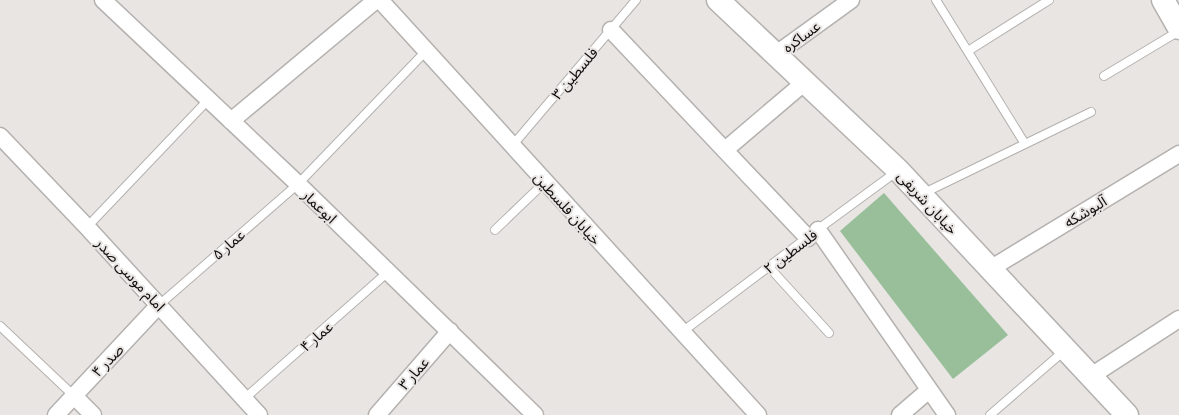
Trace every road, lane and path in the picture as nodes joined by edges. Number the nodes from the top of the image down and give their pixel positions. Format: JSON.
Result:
{"nodes":[{"id":1,"x":102,"y":0,"type":"edge"},
{"id":2,"x":378,"y":0,"type":"edge"},
{"id":3,"x":636,"y":0,"type":"edge"},
{"id":4,"x":718,"y":0,"type":"edge"},
{"id":5,"x":851,"y":0,"type":"edge"},
{"id":6,"x":936,"y":0,"type":"edge"},
{"id":7,"x":1049,"y":0,"type":"edge"},
{"id":8,"x":1163,"y":0,"type":"edge"},
{"id":9,"x":1179,"y":29,"type":"edge"},
{"id":10,"x":611,"y":30,"type":"junction"},
{"id":11,"x":426,"y":51,"type":"junction"},
{"id":12,"x":968,"y":51,"type":"junction"},
{"id":13,"x":776,"y":54,"type":"junction"},
{"id":14,"x":1104,"y":76,"type":"dead end"},
{"id":15,"x":805,"y":82,"type":"junction"},
{"id":16,"x":208,"y":100,"type":"junction"},
{"id":17,"x":1091,"y":112,"type":"dead end"},
{"id":18,"x":231,"y":121,"type":"junction"},
{"id":19,"x":0,"y":136,"type":"edge"},
{"id":20,"x":1025,"y":144,"type":"junction"},
{"id":21,"x":512,"y":146,"type":"junction"},
{"id":22,"x":725,"y":150,"type":"junction"},
{"id":23,"x":1179,"y":154,"type":"edge"},
{"id":24,"x":898,"y":170,"type":"junction"},
{"id":25,"x":545,"y":182,"type":"junction"},
{"id":26,"x":298,"y":184,"type":"junction"},
{"id":27,"x":920,"y":195,"type":"junction"},
{"id":28,"x":87,"y":227,"type":"junction"},
{"id":29,"x":495,"y":230,"type":"dead end"},
{"id":30,"x":813,"y":234,"type":"junction"},
{"id":31,"x":769,"y":267,"type":"junction"},
{"id":32,"x":990,"y":269,"type":"junction"},
{"id":33,"x":388,"y":272,"type":"junction"},
{"id":34,"x":159,"y":305,"type":"junction"},
{"id":35,"x":1179,"y":319,"type":"edge"},
{"id":36,"x":0,"y":326,"type":"edge"},
{"id":37,"x":450,"y":331,"type":"junction"},
{"id":38,"x":682,"y":332,"type":"junction"},
{"id":39,"x":829,"y":333,"type":"dead end"},
{"id":40,"x":1066,"y":349,"type":"junction"},
{"id":41,"x":1091,"y":376,"type":"junction"},
{"id":42,"x":929,"y":390,"type":"junction"},
{"id":43,"x":73,"y":396,"type":"junction"},
{"id":44,"x":244,"y":399,"type":"junction"},
{"id":45,"x":56,"y":415,"type":"edge"},
{"id":46,"x":94,"y":415,"type":"edge"},
{"id":47,"x":259,"y":415,"type":"edge"},
{"id":48,"x":377,"y":415,"type":"edge"},
{"id":49,"x":535,"y":415,"type":"edge"},
{"id":50,"x":758,"y":415,"type":"edge"},
{"id":51,"x":900,"y":415,"type":"edge"},
{"id":52,"x":947,"y":415,"type":"edge"},
{"id":53,"x":990,"y":415,"type":"edge"},
{"id":54,"x":1127,"y":415,"type":"edge"}],
"edges":[{"from":1,"to":16,"type":"street","name":"ابوعمار"},
{"from":2,"to":11,"type":"street","name":"خیابان فلسطین"},
{"from":2,"to":18,"type":"street"},
{"from":3,"to":10,"type":"lane","name":"فلسطین ۳"},
{"from":4,"to":13,"type":"street","name":"خیابان شریفی"},
{"from":5,"to":13,"type":"street","name":"عساکره"},
{"from":6,"to":12,"type":"lane"},
{"from":7,"to":12,"type":"lane"},
{"from":8,"to":9,"type":"street"},
{"from":9,"to":14,"type":"lane"},
{"from":10,"to":21,"type":"lane","name":"فلسطین ۳"},
{"from":10,"to":22,"type":"street"},
{"from":11,"to":21,"type":"street","name":"خیابان فلسطین"},
{"from":11,"to":26,"type":"lane","name":"عمار ۵"},
{"from":12,"to":20,"type":"lane"},
{"from":13,"to":15,"type":"street","name":"خیابان شریفی"},
{"from":15,"to":22,"type":"street"},
{"from":15,"to":24,"type":"street","name":"خیابان شریفی"},
{"from":16,"to":18,"type":"street","name":"ابوعمار"},
{"from":16,"to":28,"type":"lane"},
{"from":17,"to":20,"type":"lane"},
{"from":18,"to":26,"type":"street","name":"ابوعمار"},
{"from":19,"to":28,"type":"street","name":"امام موسی صدر"},
{"from":20,"to":27,"type":"lane"},
{"from":21,"to":25,"type":"street","name":"خیابان فلسطین"},
{"from":22,"to":30,"type":"street"},
{"from":23,"to":32,"type":"street","name":"آلبوشکه"},
{"from":24,"to":27,"type":"street","name":"خیابان شریفی"},
{"from":24,"to":30,"type":"lane","name":"فلسطین ۲"},
{"from":25,"to":29,"type":"lane"},
{"from":25,"to":38,"type":"street","name":"خیابان فلسطین"},
{"from":26,"to":33,"type":"street","name":"ابوعمار"},
{"from":26,"to":34,"type":"lane","name":"عمار ۵"},
{"from":27,"to":32,"type":"street","name":"خیابان شریفی"},
{"from":28,"to":34,"type":"street","name":"امام موسی صدر"},
{"from":30,"to":31,"type":"lane","name":"فلسطین ۲"},
{"from":30,"to":42,"type":"street"},
{"from":31,"to":38,"type":"lane","name":"فلسطین ۲"},
{"from":31,"to":39,"type":"lane"},
{"from":32,"to":40,"type":"street","name":"خیابان شریفی"},
{"from":33,"to":37,"type":"street","name":"ابوعمار"},
{"from":33,"to":44,"type":"lane","name":"عمار ۴"},
{"from":34,"to":43,"type":"street","name":"صدر ۴"},
{"from":34,"to":44,"type":"street","name":"امام موسی صدر"},
{"from":35,"to":41,"type":"street"},
{"from":36,"to":43,"type":"lane"},
{"from":37,"to":48,"type":"street","name":"عمار ۳"},
{"from":37,"to":49,"type":"street","name":"ابوعمار"},
{"from":38,"to":50,"type":"street","name":"خیابان فلسطین"},
{"from":40,"to":41,"type":"street","name":"خیابان شریفی"},
{"from":40,"to":53,"type":"lane"},
{"from":41,"to":54,"type":"street","name":"خیابان شریفی"},
{"from":42,"to":51,"type":"street"},
{"from":42,"to":52,"type":"street"},
{"from":43,"to":45,"type":"street","name":"صدر ۴"},
{"from":43,"to":46,"type":"street"},
{"from":44,"to":47,"type":"street","name":"امام موسی صدر"}]}
